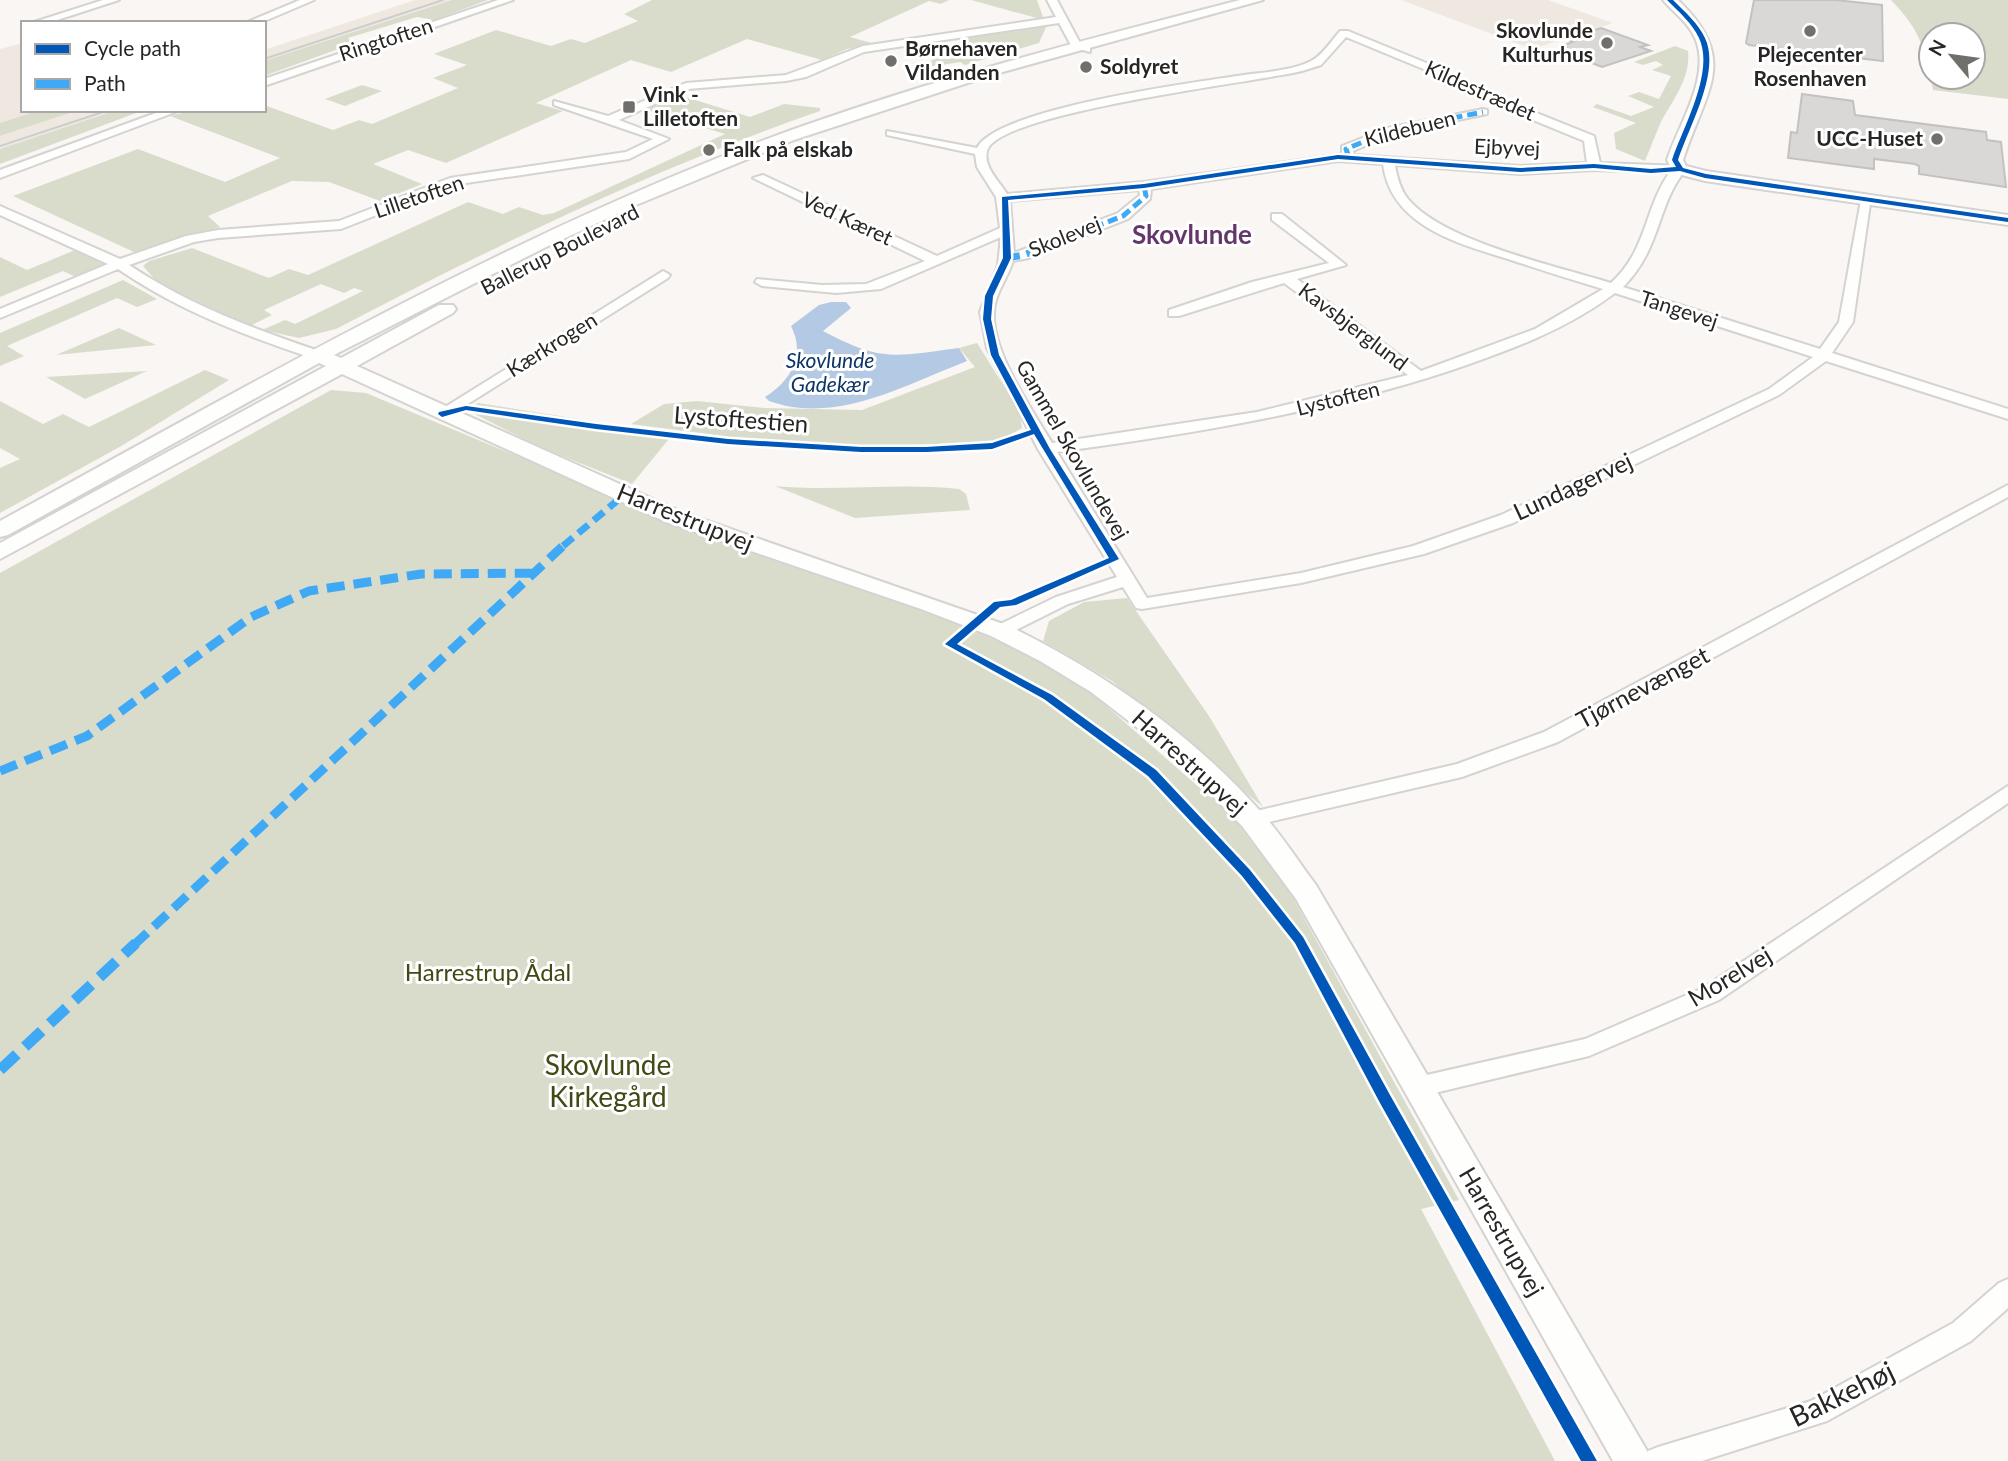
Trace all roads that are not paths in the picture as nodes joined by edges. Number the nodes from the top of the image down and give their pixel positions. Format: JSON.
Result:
{"nodes":[{"id":1,"x":114,"y":0,"type":"edge"},
{"id":2,"x":309,"y":0,"type":"edge"},
{"id":3,"x":508,"y":0,"type":"edge"},
{"id":4,"x":1052,"y":0,"type":"edge"},
{"id":5,"x":1256,"y":0,"type":"edge"},
{"id":6,"x":1670,"y":0,"type":"edge"},
{"id":7,"x":1064,"y":19,"type":"junction"},
{"id":8,"x":43,"y":21,"type":"edge"},
{"id":9,"x":255,"y":21,"type":"edge"},
{"id":10,"x":1081,"y":48,"type":"junction"},
{"id":11,"x":266,"y":82,"type":"edge"},
{"id":12,"x":558,"y":103,"type":"dead end"},
{"id":13,"x":170,"y":112,"type":"edge"},
{"id":14,"x":1483,"y":112,"type":"dead end"},
{"id":15,"x":609,"y":120,"type":"junction"},
{"id":16,"x":891,"y":133,"type":"dead end"},
{"id":17,"x":981,"y":152,"type":"junction"},
{"id":18,"x":1349,"y":156,"type":"junction"},
{"id":19,"x":1388,"y":159,"type":"junction"},
{"id":20,"x":1594,"y":166,"type":"junction"},
{"id":21,"x":1680,"y":169,"type":"junction"},
{"id":22,"x":0,"y":174,"type":"edge"},
{"id":23,"x":759,"y":178,"type":"dead end"},
{"id":24,"x":1144,"y":186,"type":"junction"},
{"id":25,"x":1004,"y":198,"type":"junction"},
{"id":26,"x":1867,"y":200,"type":"junction"},
{"id":27,"x":0,"y":209,"type":"edge"},
{"id":28,"x":1277,"y":217,"type":"dead end"},
{"id":29,"x":2008,"y":220,"type":"edge"},
{"id":30,"x":1006,"y":230,"type":"junction"},
{"id":31,"x":1007,"y":258,"type":"junction"},
{"id":32,"x":935,"y":260,"type":"junction"},
{"id":33,"x":119,"y":264,"type":"junction"},
{"id":34,"x":663,"y":275,"type":"dead end"},
{"id":35,"x":1286,"y":278,"type":"junction"},
{"id":36,"x":762,"y":282,"type":"dead end"},
{"id":37,"x":1612,"y":289,"type":"junction"},
{"id":38,"x":1174,"y":313,"type":"dead end"},
{"id":39,"x":0,"y":314,"type":"edge"},
{"id":40,"x":1823,"y":356,"type":"junction"},
{"id":41,"x":323,"y":364,"type":"junction"},
{"id":42,"x":1420,"y":377,"type":"junction"},
{"id":43,"x":442,"y":414,"type":"junction"},
{"id":44,"x":2008,"y":414,"type":"edge"},
{"id":45,"x":1046,"y":449,"type":"junction"},
{"id":46,"x":2008,"y":490,"type":"edge"},
{"id":47,"x":0,"y":530,"type":"edge"},
{"id":48,"x":0,"y":552,"type":"edge"},
{"id":49,"x":1128,"y":580,"type":"junction"},
{"id":50,"x":1142,"y":604,"type":"joint"},
{"id":51,"x":1000,"y":631,"type":"junction"},
{"id":52,"x":2008,"y":793,"type":"edge"},
{"id":53,"x":1252,"y":819,"type":"junction"},
{"id":54,"x":1418,"y":1087,"type":"junction"},
{"id":55,"x":2008,"y":1291,"type":"edge"},
{"id":56,"x":1634,"y":1461,"type":"edge"},
{"id":57,"x":1658,"y":1461,"type":"edge"}],
"edges":[{"from":1,"to":8,"type":"street"},
{"from":2,"to":9,"type":"street"},
{"from":3,"to":11,"type":"street","name":"Ringtoften"},
{"from":4,"to":7,"type":"street"},
{"from":5,"to":10,"type":"street","name":"Ballerup Boulevard"},
{"from":6,"to":21,"type":"street"},
{"from":7,"to":10,"type":"street"},
{"from":7,"to":15,"type":"street"},
{"from":10,"to":41,"type":"street","name":"Ballerup Boulevard"},
{"from":12,"to":15,"type":"street","name":"Lilletoften"},
{"from":13,"to":22,"type":"street"},
{"from":14,"to":18,"type":"street","name":"Kildebuen"},
{"from":15,"to":33,"type":"street","name":"Lilletoften"},
{"from":16,"to":17,"type":"street"},
{"from":17,"to":20,"type":"street","name":"Kildestrædet"},
{"from":17,"to":25,"type":"street"},
{"from":18,"to":19,"type":"street","name":"Ejbyvej"},
{"from":18,"to":24,"type":"street","name":"Ejbyvej"},
{"from":19,"to":20,"type":"street","name":"Ejbyvej"},
{"from":19,"to":37,"type":"street","name":"Tangevej"},
{"from":20,"to":21,"type":"street","name":"Ejbyvej"},
{"from":21,"to":26,"type":"street","name":"Ejbyvej"},
{"from":21,"to":37,"type":"street","name":"Lystoften"},
{"from":23,"to":32,"type":"street","name":"Ved Kæret"},
{"from":24,"to":25,"type":"street","name":"Ejbyvej"},
{"from":24,"to":31,"type":"street","name":"Skolevej"},
{"from":25,"to":30,"type":"street","name":"Gammel Skovlundevej"},
{"from":26,"to":29,"type":"street","name":"Ejbyvej"},
{"from":26,"to":40,"type":"street","name":"Lundagervej"},
{"from":27,"to":33,"type":"street"},
{"from":28,"to":35,"type":"street","name":"Kavsbjerglund"},
{"from":30,"to":31,"type":"street","name":"Gammel Skovlundevej"},
{"from":30,"to":32,"type":"street","name":"Ved Kæret"},
{"from":31,"to":45,"type":"street","name":"Gammel Skovlundevej"},
{"from":32,"to":36,"type":"street","name":"Ved Kæret"},
{"from":33,"to":39,"type":"street","name":"Lilletoften"},
{"from":33,"to":41,"type":"street"},
{"from":34,"to":43,"type":"street","name":"Kærkrogen"},
{"from":35,"to":38,"type":"street","name":"Kavsbjerglund"},
{"from":35,"to":42,"type":"street","name":"Kavsbjerglund"},
{"from":37,"to":40,"type":"street","name":"Tangevej"},
{"from":37,"to":42,"type":"street","name":"Lystoften"},
{"from":40,"to":44,"type":"street","name":"Tangevej"},
{"from":40,"to":50,"type":"street","name":"Lundagervej"},
{"from":41,"to":43,"type":"street","name":"Harrestrupvej"},
{"from":41,"to":47,"type":"street","name":"Ballerup Boulevard"},
{"from":41,"to":48,"type":"street","name":"Ballerup Boulevard"},
{"from":42,"to":45,"type":"street","name":"Lystoften"},
{"from":43,"to":51,"type":"street","name":"Harrestrupvej"},
{"from":45,"to":49,"type":"street","name":"Gammel Skovlundevej"},
{"from":46,"to":53,"type":"street","name":"Tjørnevænget"},
{"from":49,"to":50,"type":"street","name":"Gammel Skovlundevej"},
{"from":49,"to":51,"type":"street"},
{"from":51,"to":53,"type":"street","name":"Harrestrupvej"},
{"from":52,"to":54,"type":"street","name":"Morelvej"},
{"from":53,"to":54,"type":"street","name":"Harrestrupvej"},
{"from":54,"to":56,"type":"street","name":"Harrestrupvej"},
{"from":55,"to":57,"type":"street","name":"Bakkehøj"}]}
